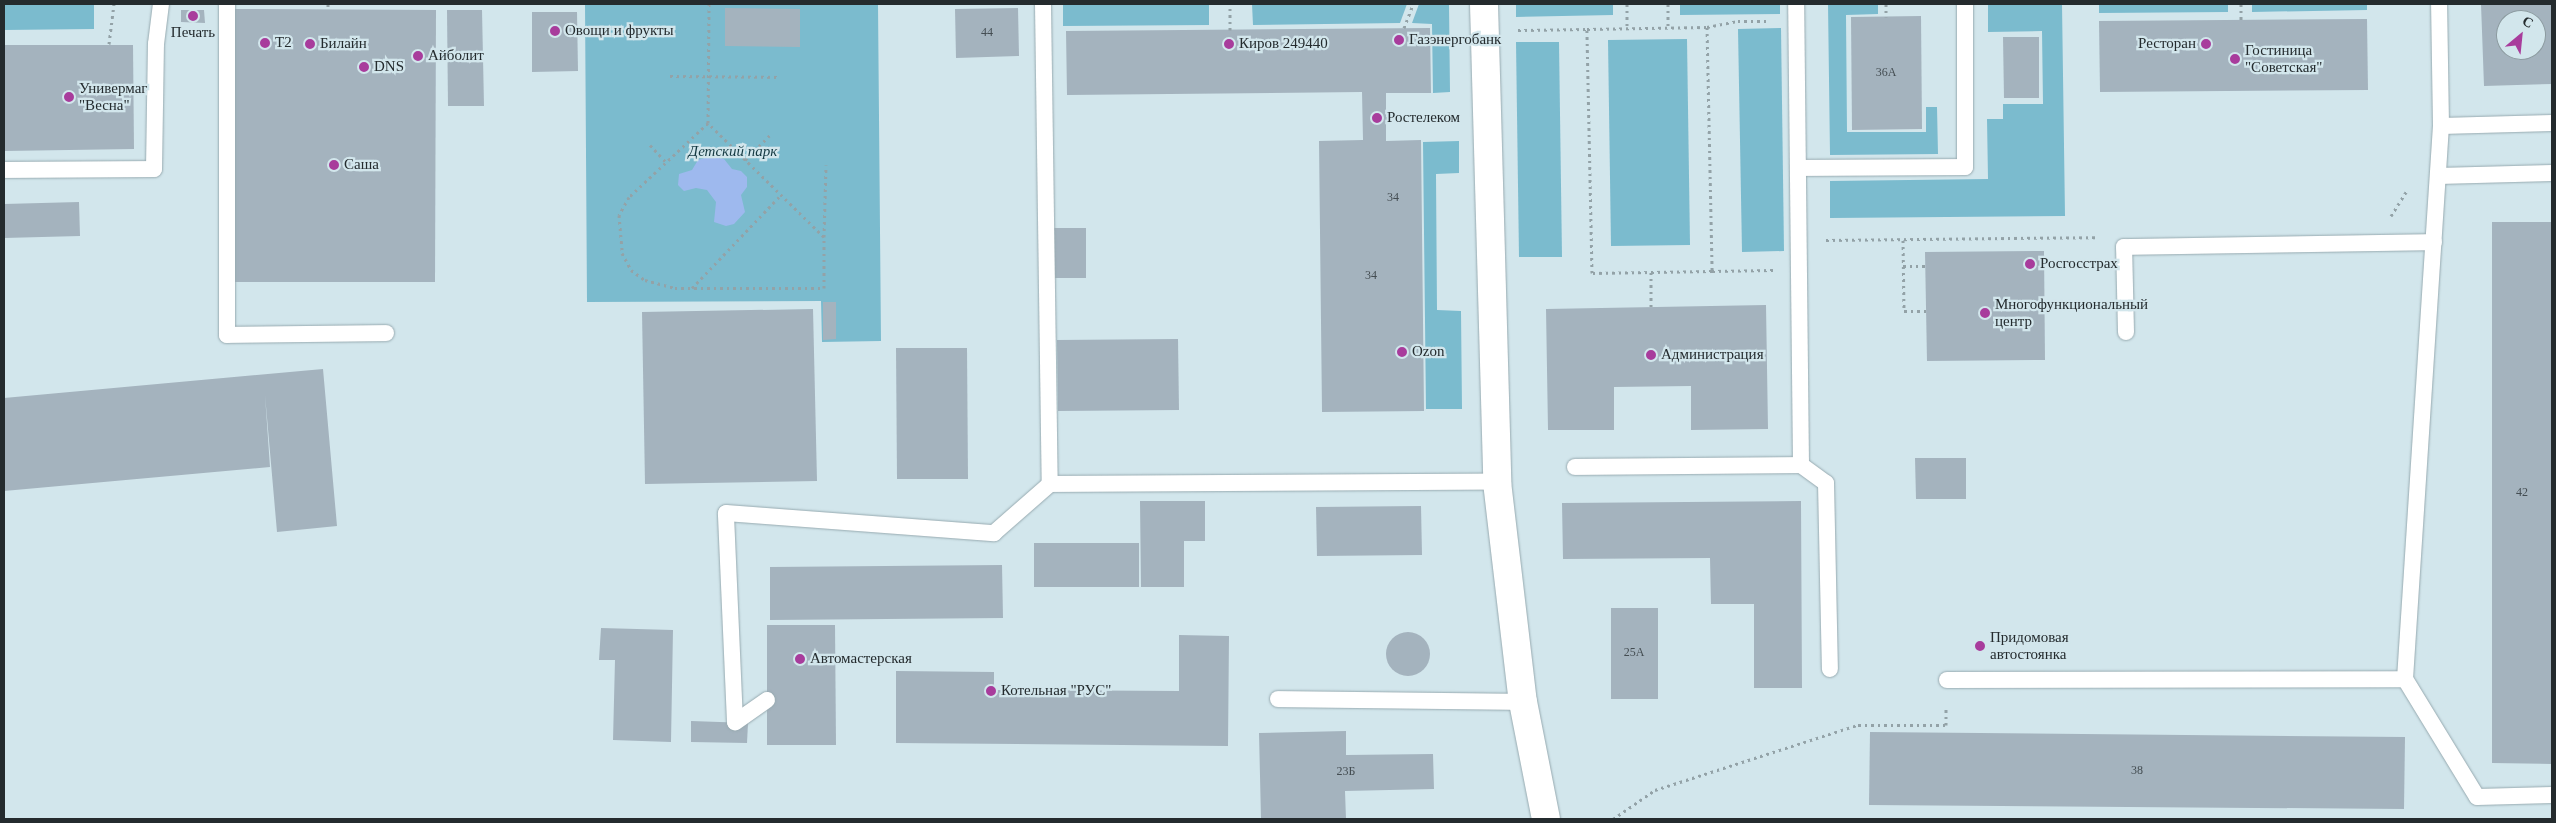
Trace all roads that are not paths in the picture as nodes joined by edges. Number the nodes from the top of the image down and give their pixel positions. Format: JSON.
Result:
{"nodes":[{"id":1,"x":161,"y":4,"type":"edge"},
{"id":2,"x":227,"y":4,"type":"edge"},
{"id":3,"x":1043,"y":4,"type":"edge"},
{"id":4,"x":1484,"y":4,"type":"edge"},
{"id":5,"x":1796,"y":4,"type":"edge"},
{"id":6,"x":1965,"y":4,"type":"edge"},
{"id":7,"x":2439,"y":4,"type":"edge"},
{"id":8,"x":2552,"y":123,"type":"edge"},
{"id":9,"x":2441,"y":126,"type":"junction"},
{"id":10,"x":1798,"y":168,"type":"junction"},
{"id":11,"x":4,"y":170,"type":"edge"},
{"id":12,"x":2552,"y":173,"type":"edge"},
{"id":13,"x":2438,"y":176,"type":"junction"},
{"id":14,"x":2434,"y":242,"type":"junction"},
{"id":15,"x":2126,"y":332,"type":"dead end"},
{"id":16,"x":386,"y":333,"type":"dead end"},
{"id":17,"x":1801,"y":465,"type":"junction"},
{"id":18,"x":1575,"y":467,"type":"dead end"},
{"id":19,"x":1497,"y":482,"type":"junction"},
{"id":20,"x":1050,"y":484,"type":"junction"},
{"id":21,"x":1830,"y":668,"type":"dead end"},
{"id":22,"x":2405,"y":679,"type":"junction"},
{"id":23,"x":1947,"y":680,"type":"road end"},
{"id":24,"x":1278,"y":699,"type":"dead end"},
{"id":25,"x":767,"y":700,"type":"dead end"},
{"id":26,"x":1523,"y":702,"type":"junction"},
{"id":27,"x":2552,"y":795,"type":"edge"},
{"id":28,"x":1546,"y":819,"type":"edge"}],
"edges":[{"from":1,"to":11,"type":"lane"},
{"from":2,"to":16,"type":"lane"},
{"from":3,"to":20,"type":"lane"},
{"from":4,"to":19,"type":"street"},
{"from":5,"to":10,"type":"lane"},
{"from":6,"to":10,"type":"lane"},
{"from":7,"to":9,"type":"lane"},
{"from":8,"to":9,"type":"lane"},
{"from":9,"to":13,"type":"lane"},
{"from":10,"to":17,"type":"lane"},
{"from":12,"to":13,"type":"lane"},
{"from":13,"to":14,"type":"lane"},
{"from":14,"to":15,"type":"lane"},
{"from":14,"to":22,"type":"lane"},
{"from":17,"to":18,"type":"lane"},
{"from":17,"to":21,"type":"lane"},
{"from":19,"to":20,"type":"lane"},
{"from":19,"to":26,"type":"street"},
{"from":20,"to":25,"type":"lane"},
{"from":22,"to":23,"type":"lane"},
{"from":22,"to":27,"type":"lane"},
{"from":24,"to":26,"type":"lane"},
{"from":26,"to":28,"type":"street"}]}
